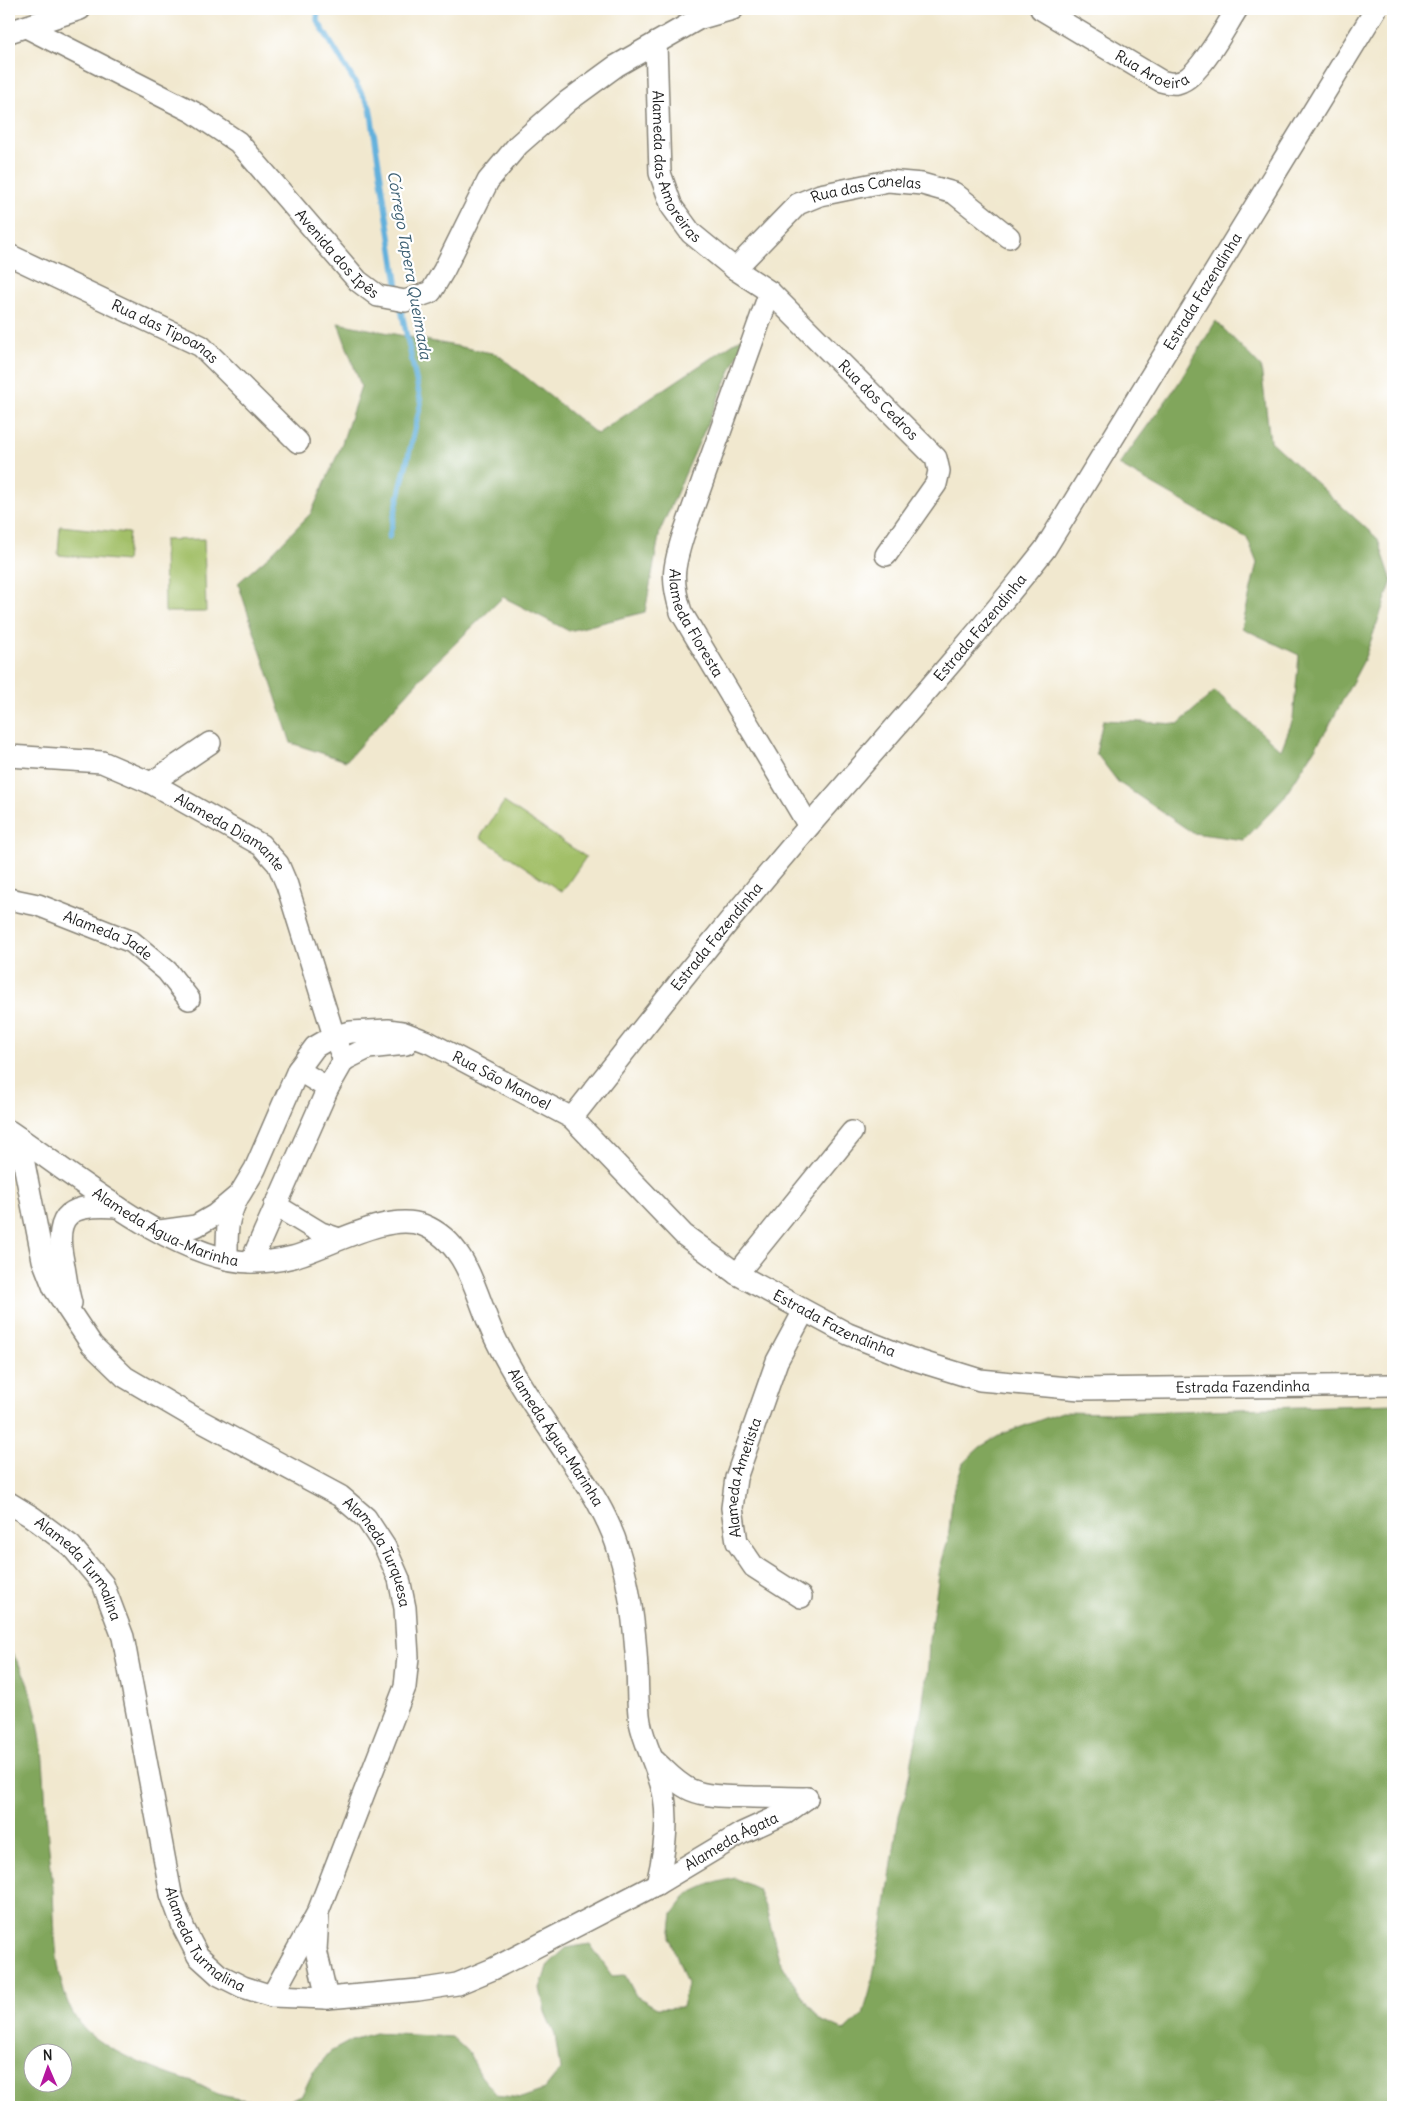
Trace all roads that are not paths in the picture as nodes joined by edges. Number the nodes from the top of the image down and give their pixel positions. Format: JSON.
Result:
{"nodes":[{"id":1,"x":80,"y":9,"type":"edge"},
{"id":2,"x":733,"y":9,"type":"edge"},
{"id":3,"x":1042,"y":9,"type":"edge"},
{"id":4,"x":1237,"y":9,"type":"edge"},
{"id":5,"x":1376,"y":9,"type":"edge"},
{"id":6,"x":17,"y":29,"type":"edge"},
{"id":7,"x":656,"y":43,"type":"junction"},
{"id":8,"x":1009,"y":237,"type":"dead end"},
{"id":9,"x":9,"y":255,"type":"edge"},
{"id":10,"x":735,"y":269,"type":"junction"},
{"id":11,"x":770,"y":292,"type":"junction"},
{"id":12,"x":298,"y":442,"type":"dead end"},
{"id":13,"x":886,"y":555,"type":"dead end"},
{"id":14,"x":210,"y":743,"type":"dead end"},
{"id":15,"x":9,"y":756,"type":"edge"},
{"id":16,"x":151,"y":783,"type":"junction"},
{"id":17,"x":809,"y":826,"type":"junction"},
{"id":18,"x":9,"y":899,"type":"edge"},
{"id":19,"x":189,"y":999,"type":"dead end"},
{"id":20,"x":334,"y":1036,"type":"junction"},
{"id":21,"x":430,"y":1044,"type":"junction"},
{"id":22,"x":344,"y":1060,"type":"junction"},
{"id":23,"x":298,"y":1070,"type":"junction"},
{"id":24,"x":328,"y":1088,"type":"junction"},
{"id":25,"x":572,"y":1118,"type":"junction"},
{"id":26,"x":852,"y":1132,"type":"dead end"},
{"id":27,"x":14,"y":1134,"type":"edge"},
{"id":28,"x":255,"y":1169,"type":"junction"},
{"id":29,"x":284,"y":1185,"type":"junction"},
{"id":30,"x":240,"y":1194,"type":"junction"},
{"id":31,"x":275,"y":1205,"type":"junction"},
{"id":32,"x":118,"y":1207,"type":"junction"},
{"id":33,"x":160,"y":1231,"type":"junction"},
{"id":34,"x":339,"y":1239,"type":"junction"},
{"id":35,"x":227,"y":1258,"type":"junction"},
{"id":36,"x":251,"y":1262,"type":"junction"},
{"id":37,"x":737,"y":1274,"type":"junction"},
{"id":38,"x":804,"y":1311,"type":"junction"},
{"id":39,"x":78,"y":1325,"type":"junction"},
{"id":40,"x":1393,"y":1385,"type":"edge"},
{"id":41,"x":9,"y":1503,"type":"edge"},
{"id":42,"x":801,"y":1597,"type":"dead end"},
{"id":43,"x":653,"y":1759,"type":"junction"},
{"id":44,"x":807,"y":1798,"type":"joint"},
{"id":45,"x":657,"y":1884,"type":"junction"},
{"id":46,"x":318,"y":1912,"type":"junction"},
{"id":47,"x":272,"y":1996,"type":"junction"},
{"id":48,"x":327,"y":1998,"type":"junction"}],
"edges":[{"from":1,"to":6,"type":"street"},
{"from":2,"to":7,"type":"street","name":"Avenida dos Ipês"},
{"from":3,"to":4,"type":"street","name":"Rua Aroeira"},
{"from":5,"to":17,"type":"street","name":"Estrada Fazendinha"},
{"from":6,"to":7,"type":"street","name":"Avenida dos Ipês"},
{"from":7,"to":10,"type":"street","name":"Alameda das Amoreiras"},
{"from":8,"to":10,"type":"street","name":"Rua das Canelas"},
{"from":9,"to":12,"type":"street","name":"Rua das Tipoanas"},
{"from":10,"to":11,"type":"street","name":"Rua dos Cedros"},
{"from":11,"to":13,"type":"street","name":"Rua dos Cedros"},
{"from":11,"to":17,"type":"street","name":"Alameda Floresta"},
{"from":14,"to":16,"type":"street"},
{"from":15,"to":16,"type":"street","name":"Alameda Diamante"},
{"from":16,"to":20,"type":"street","name":"Alameda Diamante"},
{"from":17,"to":25,"type":"street","name":"Estrada Fazendinha"},
{"from":18,"to":19,"type":"street","name":"Alameda Jade"},
{"from":20,"to":21,"type":"street","name":"Rua São Manoel"},
{"from":20,"to":22,"type":"street","name":"Alameda Diamante"},
{"from":20,"to":23,"type":"street"},
{"from":21,"to":22,"type":"street","name":"Rua São Manoel"},
{"from":21,"to":25,"type":"street","name":"Rua São Manoel"},
{"from":22,"to":24,"type":"street"},
{"from":23,"to":24,"type":"street"},
{"from":23,"to":28,"type":"street"},
{"from":24,"to":29,"type":"street"},
{"from":25,"to":37,"type":"street","name":"Estrada Fazendinha"},
{"from":26,"to":37,"type":"street"},
{"from":27,"to":32,"type":"street","name":"Alameda Água-Marinha"},
{"from":27,"to":39,"type":"street","name":"Alameda Turquesa"},
{"from":28,"to":29,"type":"street"},
{"from":28,"to":30,"type":"street"},
{"from":29,"to":31,"type":"street"},
{"from":30,"to":33,"type":"street"},
{"from":30,"to":35,"type":"street"},
{"from":31,"to":34,"type":"street"},
{"from":31,"to":36,"type":"street"},
{"from":32,"to":33,"type":"street","name":"Alameda Água-Marinha"},
{"from":32,"to":39,"type":"street","name":"Alameda Turquesa"},
{"from":33,"to":35,"type":"street","name":"Alameda Água-Marinha"},
{"from":34,"to":36,"type":"street","name":"Alameda Água-Marinha"},
{"from":34,"to":43,"type":"street","name":"Alameda Água-Marinha"},
{"from":35,"to":36,"type":"street","name":"Alameda Água-Marinha"},
{"from":37,"to":38,"type":"street","name":"Estrada Fazendinha"},
{"from":38,"to":40,"type":"street","name":"Estrada Fazendinha"},
{"from":38,"to":42,"type":"street","name":"Alameda Ametista"},
{"from":39,"to":46,"type":"street","name":"Alameda Turquesa"},
{"from":41,"to":47,"type":"street","name":"Alameda Turmalina"},
{"from":43,"to":44,"type":"street","name":"Alameda Água-Marinha"},
{"from":43,"to":45,"type":"street","name":"Alameda Água-Marinha"},
{"from":44,"to":45,"type":"street","name":"Alameda Ágata"},
{"from":45,"to":48,"type":"street","name":"Alameda Turmalina"},
{"from":46,"to":47,"type":"street","name":"Alameda Turquesa"},
{"from":46,"to":48,"type":"street","name":"Alameda Turquesa"},
{"from":47,"to":48,"type":"street","name":"Alameda Turmalina"}]}
